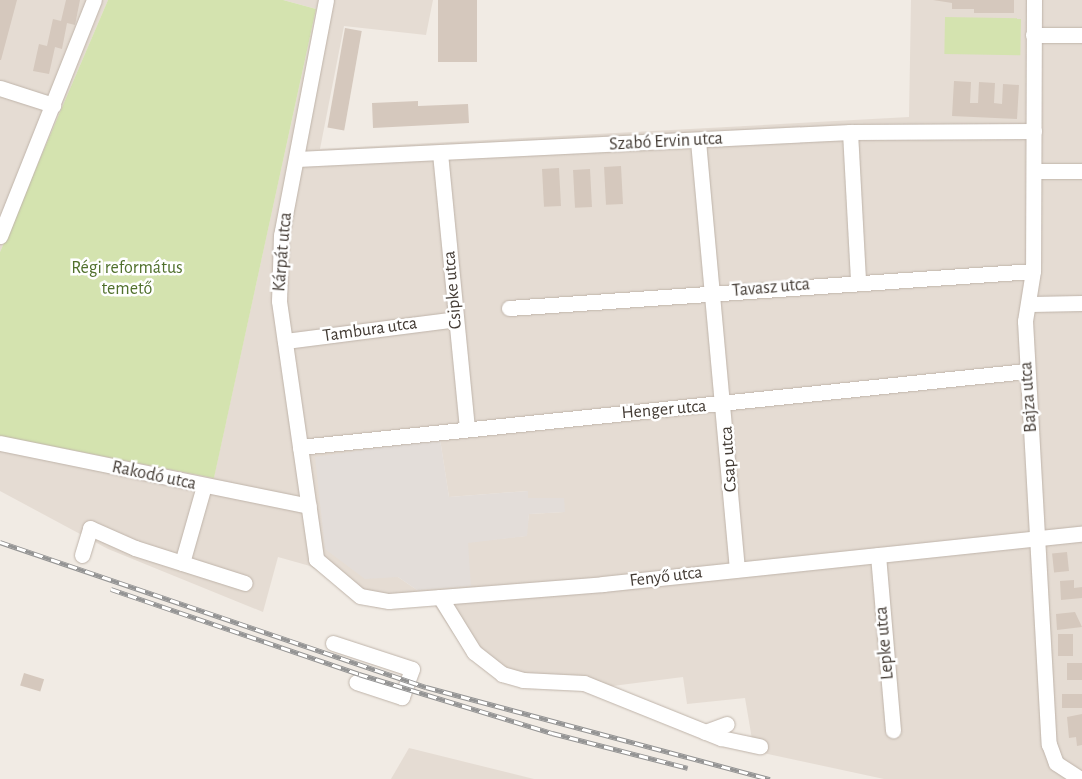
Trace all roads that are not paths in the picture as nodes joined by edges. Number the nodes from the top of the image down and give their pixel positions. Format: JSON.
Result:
{"nodes":[{"id":1,"x":94,"y":0,"type":"edge"},
{"id":2,"x":326,"y":0,"type":"edge"},
{"id":3,"x":1034,"y":0,"type":"edge"},
{"id":4,"x":1033,"y":35,"type":"junction"},
{"id":5,"x":1082,"y":35,"type":"edge"},
{"id":6,"x":0,"y":88,"type":"edge"},
{"id":7,"x":52,"y":105,"type":"junction"},
{"id":8,"x":1034,"y":131,"type":"junction"},
{"id":9,"x":850,"y":132,"type":"junction"},
{"id":10,"x":698,"y":141,"type":"junction"},
{"id":11,"x":440,"y":154,"type":"junction"},
{"id":12,"x":297,"y":159,"type":"junction"},
{"id":13,"x":1034,"y":171,"type":"junction"},
{"id":14,"x":1082,"y":171,"type":"edge"},
{"id":15,"x":0,"y":236,"type":"edge"},
{"id":16,"x":1033,"y":271,"type":"junction"},
{"id":17,"x":858,"y":281,"type":"junction"},
{"id":18,"x":712,"y":293,"type":"junction"},
{"id":19,"x":1082,"y":303,"type":"edge"},
{"id":20,"x":1031,"y":304,"type":"junction"},
{"id":21,"x":509,"y":308,"type":"dead end"},
{"id":22,"x":456,"y":319,"type":"junction"},
{"id":23,"x":285,"y":341,"type":"junction"},
{"id":24,"x":1027,"y":371,"type":"junction"},
{"id":25,"x":724,"y":404,"type":"junction"},
{"id":26,"x":467,"y":427,"type":"junction"},
{"id":27,"x":0,"y":443,"type":"edge"},
{"id":28,"x":300,"y":447,"type":"junction"},
{"id":29,"x":204,"y":486,"type":"junction"},
{"id":30,"x":309,"y":506,"type":"junction"},
{"id":31,"x":1082,"y":534,"type":"edge"},
{"id":32,"x":1038,"y":539,"type":"junction"},
{"id":33,"x":82,"y":555,"type":"dead end"},
{"id":34,"x":878,"y":555,"type":"junction"},
{"id":35,"x":182,"y":563,"type":"junction"},
{"id":36,"x":738,"y":569,"type":"junction"},
{"id":37,"x":245,"y":583,"type":"dead end"},
{"id":38,"x":440,"y":596,"type":"junction"},
{"id":39,"x":333,"y":643,"type":"dead end"},
{"id":40,"x":356,"y":682,"type":"dead end"},
{"id":41,"x":727,"y":724,"type":"dead end"},
{"id":42,"x":893,"y":730,"type":"dead end"},
{"id":43,"x":706,"y":732,"type":"junction"},
{"id":44,"x":760,"y":746,"type":"dead end"},
{"id":45,"x":1081,"y":779,"type":"edge"}],
"edges":[{"from":1,"to":7,"type":"street"},
{"from":2,"to":12,"type":"street","name":"Kárpát utca"},
{"from":3,"to":4,"type":"street","name":"Bajza utca"},
{"from":4,"to":5,"type":"street"},
{"from":4,"to":8,"type":"street","name":"Bajza utca"},
{"from":6,"to":7,"type":"street"},
{"from":7,"to":15,"type":"street"},
{"from":8,"to":9,"type":"street","name":"Szabó Ervin utca"},
{"from":8,"to":13,"type":"street","name":"Bajza utca"},
{"from":9,"to":10,"type":"street","name":"Szabó Ervin utca"},
{"from":9,"to":17,"type":"street"},
{"from":10,"to":11,"type":"street","name":"Szabó Ervin utca"},
{"from":10,"to":18,"type":"street","name":"Csap utca"},
{"from":11,"to":12,"type":"street","name":"Szabó Ervin utca"},
{"from":11,"to":22,"type":"street","name":"Csipke utca"},
{"from":12,"to":23,"type":"street","name":"Kárpát utca"},
{"from":13,"to":14,"type":"street"},
{"from":13,"to":16,"type":"street","name":"Bajza utca"},
{"from":16,"to":17,"type":"street","name":"Tavasz utca"},
{"from":16,"to":20,"type":"street","name":"Bajza utca"},
{"from":17,"to":18,"type":"street","name":"Tavasz utca"},
{"from":18,"to":21,"type":"street","name":"Tavasz utca"},
{"from":18,"to":25,"type":"street","name":"Csap utca"},
{"from":19,"to":20,"type":"street"},
{"from":20,"to":24,"type":"street","name":"Bajza utca"},
{"from":22,"to":23,"type":"street","name":"Tambura utca"},
{"from":22,"to":26,"type":"street","name":"Csipke utca"},
{"from":23,"to":28,"type":"street","name":"Kárpát utca"},
{"from":24,"to":25,"type":"street","name":"Henger utca"},
{"from":24,"to":32,"type":"street","name":"Bajza utca"},
{"from":25,"to":26,"type":"street","name":"Henger utca"},
{"from":25,"to":36,"type":"street","name":"Csap utca"},
{"from":26,"to":28,"type":"street","name":"Henger utca"},
{"from":27,"to":29,"type":"street","name":"Rakodó utca"},
{"from":28,"to":30,"type":"street","name":"Kárpát utca"},
{"from":29,"to":30,"type":"street","name":"Rakodó utca"},
{"from":29,"to":35,"type":"street"},
{"from":30,"to":38,"type":"street","name":"Fenyő utca"},
{"from":31,"to":32,"type":"street","name":"Fenyő utca"},
{"from":32,"to":34,"type":"street","name":"Fenyő utca"},
{"from":32,"to":45,"type":"street","name":"Bajza utca"},
{"from":33,"to":35,"type":"street"},
{"from":34,"to":36,"type":"street","name":"Fenyő utca"},
{"from":34,"to":42,"type":"street","name":"Lepke utca"},
{"from":35,"to":37,"type":"street"},
{"from":36,"to":38,"type":"street","name":"Fenyő utca"},
{"from":38,"to":43,"type":"street"},
{"from":39,"to":40,"type":"street"},
{"from":41,"to":43,"type":"street"},
{"from":43,"to":44,"type":"street"}]}
